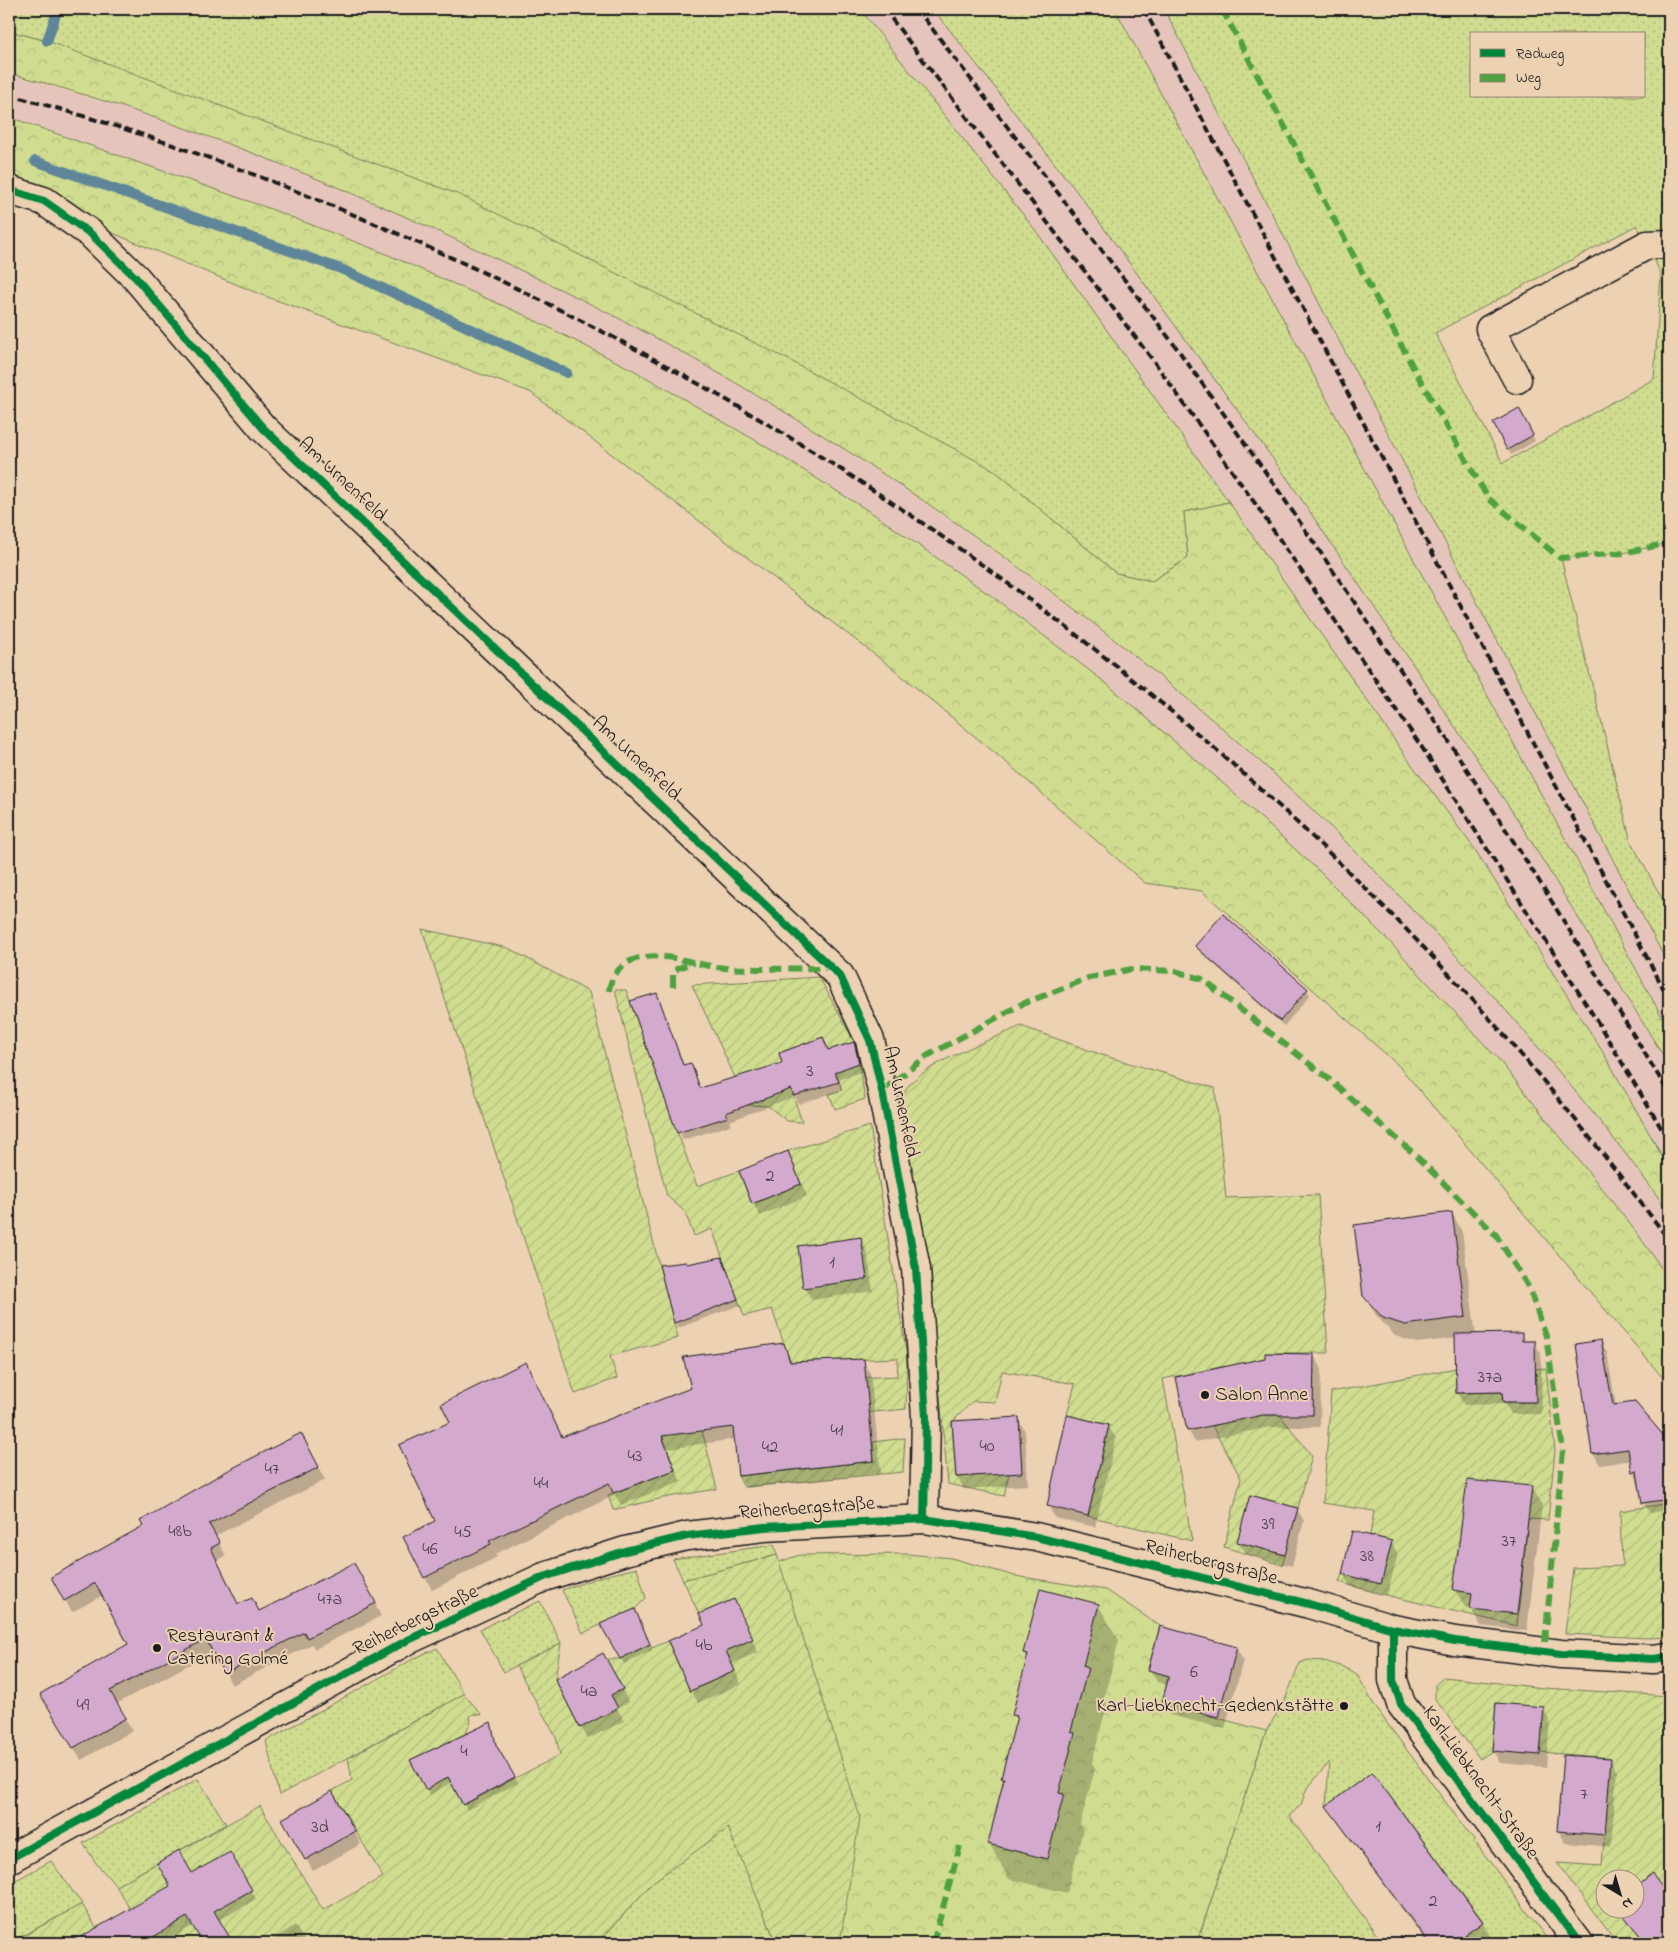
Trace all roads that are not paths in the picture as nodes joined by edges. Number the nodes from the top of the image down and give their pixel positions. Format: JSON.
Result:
{"nodes":[{"id":1,"x":9,"y":190,"type":"edge"},
{"id":2,"x":1669,"y":244,"type":"edge"},
{"id":3,"x":1518,"y":379,"type":"dead end"},
{"id":4,"x":924,"y":1519,"type":"junction"},
{"id":5,"x":1393,"y":1629,"type":"junction"},
{"id":6,"x":1669,"y":1657,"type":"edge"},
{"id":7,"x":9,"y":1859,"type":"edge"},
{"id":8,"x":1579,"y":1943,"type":"edge"}],
"edges":[{"from":1,"to":4,"type":"street","name":"Am Urnenfeld"},
{"from":2,"to":3,"type":"street"},
{"from":4,"to":5,"type":"street","name":"Reiherbergstraße"},
{"from":4,"to":7,"type":"street","name":"Reiherbergstraße"},
{"from":5,"to":6,"type":"street","name":"Reiherbergstraße"},
{"from":5,"to":8,"type":"street","name":"Karl-Liebknecht-Straße"}]}
